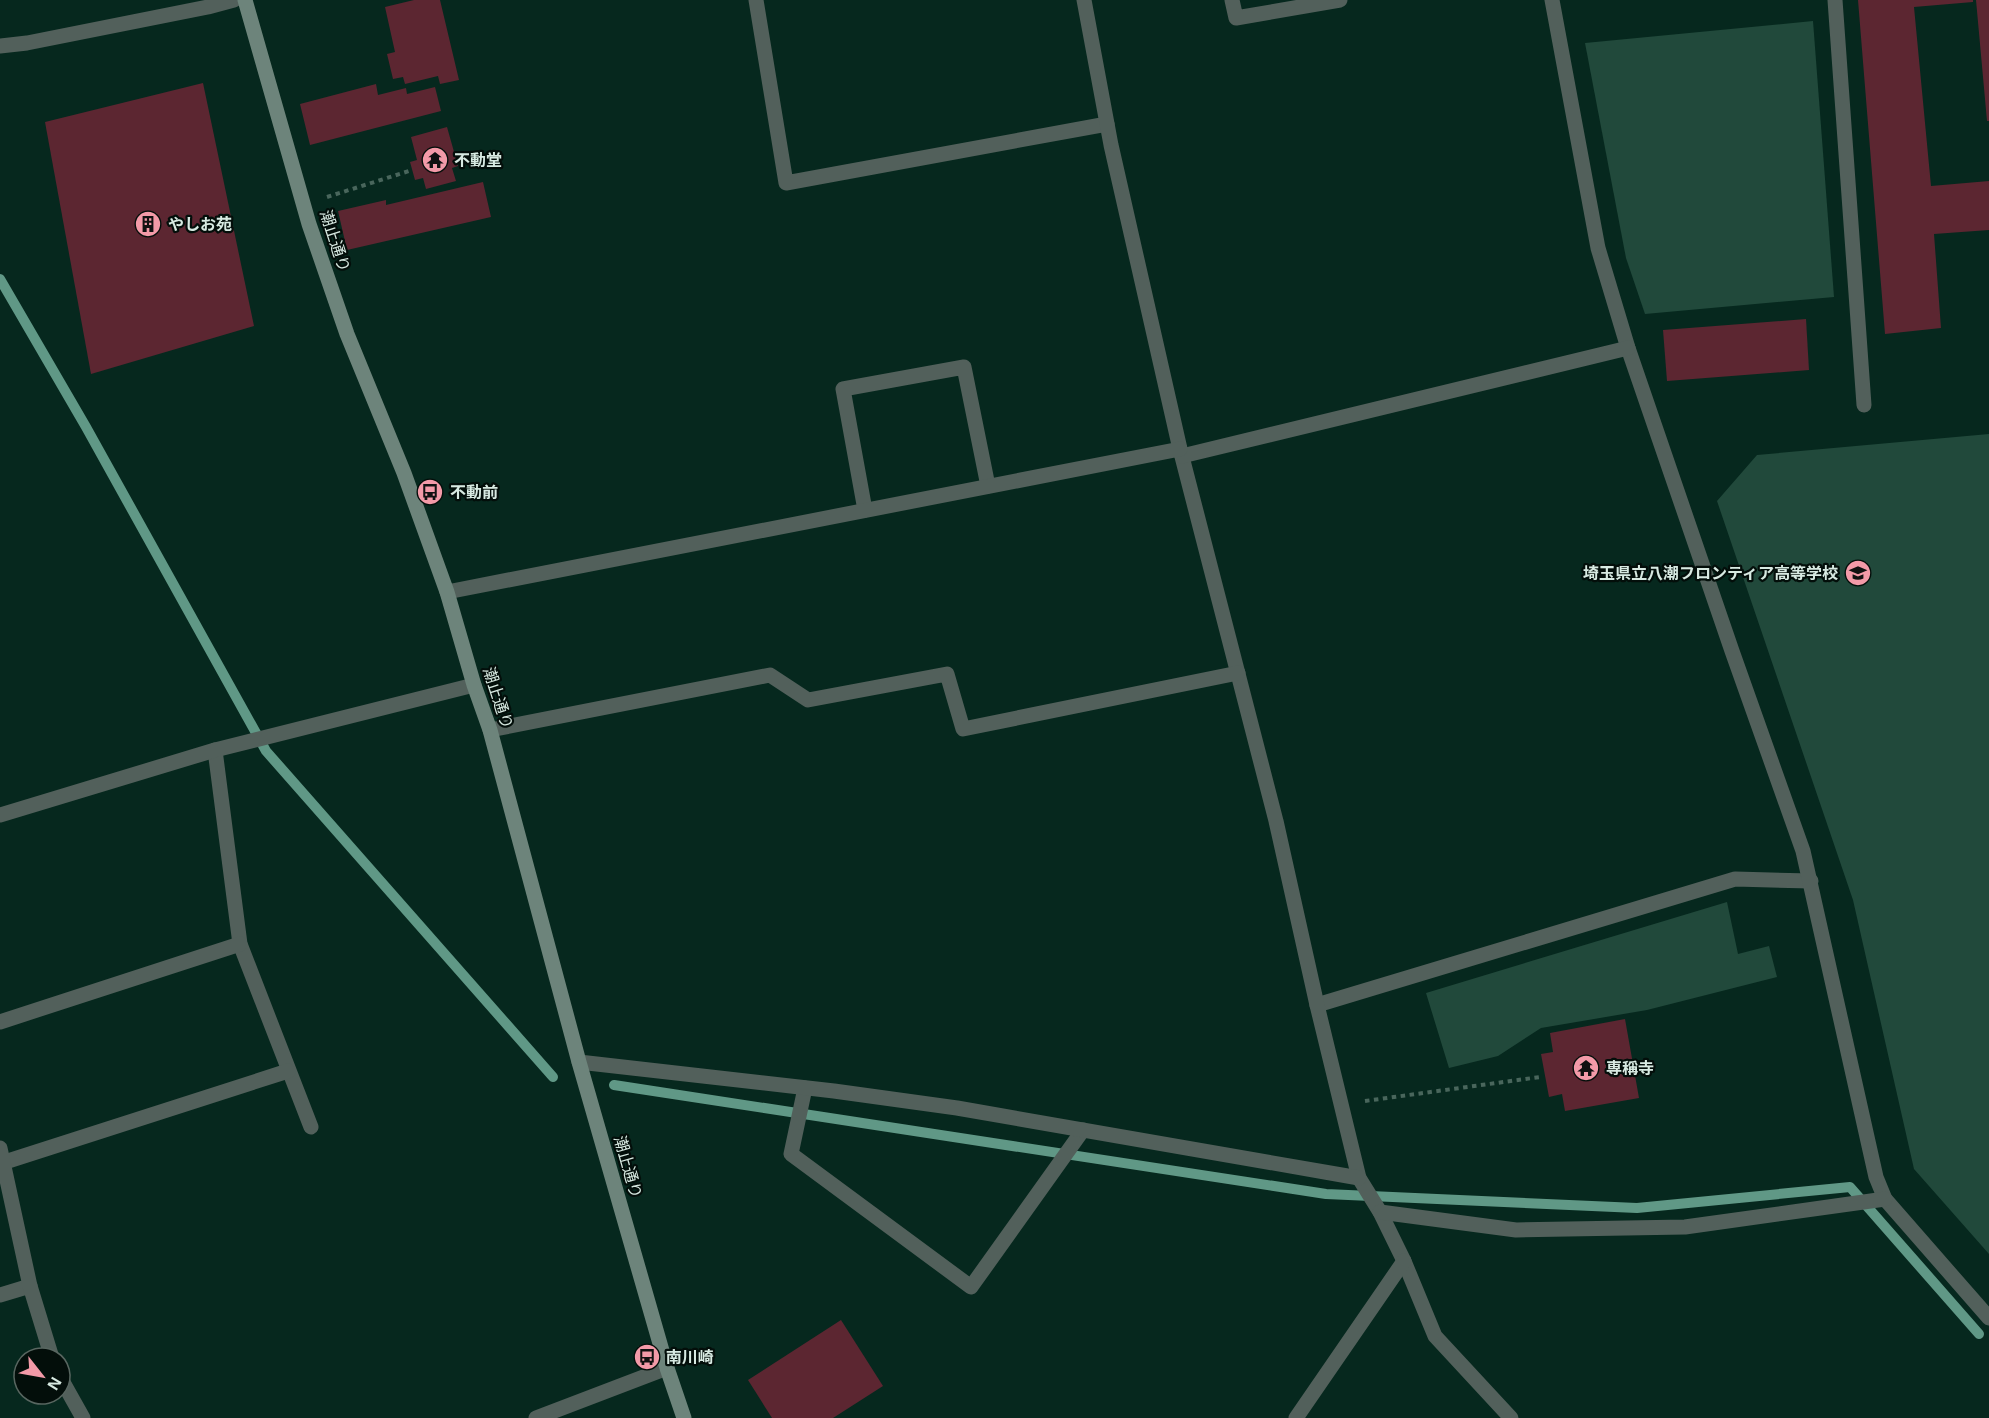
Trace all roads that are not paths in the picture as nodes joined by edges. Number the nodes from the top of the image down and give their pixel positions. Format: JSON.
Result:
{"nodes":[{"id":1,"x":234,"y":0,"type":"edge"},
{"id":2,"x":245,"y":0,"type":"edge"},
{"id":3,"x":756,"y":0,"type":"edge"},
{"id":4,"x":1084,"y":0,"type":"edge"},
{"id":5,"x":1232,"y":0,"type":"edge"},
{"id":6,"x":1340,"y":0,"type":"edge"},
{"id":7,"x":1552,"y":0,"type":"edge"},
{"id":8,"x":1835,"y":0,"type":"edge"},
{"id":9,"x":0,"y":46,"type":"edge"},
{"id":10,"x":1107,"y":124,"type":"junction"},
{"id":11,"x":1628,"y":348,"type":"junction"},
{"id":12,"x":1864,"y":405,"type":"dead end"},
{"id":13,"x":1181,"y":452,"type":"junction"},
{"id":14,"x":988,"y":486,"type":"junction"},
{"id":15,"x":865,"y":510,"type":"junction"},
{"id":16,"x":447,"y":592,"type":"junction"},
{"id":17,"x":1238,"y":674,"type":"junction"},
{"id":18,"x":474,"y":685,"type":"junction"},
{"id":19,"x":490,"y":729,"type":"junction"},
{"id":20,"x":214,"y":750,"type":"junction"},
{"id":21,"x":0,"y":815,"type":"edge"},
{"id":22,"x":1811,"y":881,"type":"junction"},
{"id":23,"x":240,"y":944,"type":"junction"},
{"id":24,"x":1317,"y":1005,"type":"junction"},
{"id":25,"x":0,"y":1022,"type":"edge"},
{"id":26,"x":579,"y":1062,"type":"junction"},
{"id":27,"x":288,"y":1071,"type":"junction"},
{"id":28,"x":805,"y":1088,"type":"junction"},
{"id":29,"x":311,"y":1127,"type":"dead end"},
{"id":30,"x":1083,"y":1130,"type":"junction"},
{"id":31,"x":2,"y":1155,"type":"edge"},
{"id":32,"x":1359,"y":1178,"type":"junction"},
{"id":33,"x":1885,"y":1199,"type":"junction"},
{"id":34,"x":1380,"y":1212,"type":"junction"},
{"id":35,"x":1404,"y":1261,"type":"junction"},
{"id":36,"x":30,"y":1286,"type":"junction"},
{"id":37,"x":0,"y":1295,"type":"edge"},
{"id":38,"x":1989,"y":1318,"type":"edge"},
{"id":39,"x":48,"y":1346,"type":"edge"},
{"id":40,"x":667,"y":1368,"type":"junction"},
{"id":41,"x":72,"y":1398,"type":"edge"},
{"id":42,"x":83,"y":1418,"type":"edge"},
{"id":43,"x":536,"y":1418,"type":"edge"},
{"id":44,"x":684,"y":1418,"type":"edge"},
{"id":45,"x":1296,"y":1418,"type":"edge"},
{"id":46,"x":1511,"y":1418,"type":"edge"}],
"edges":[{"from":1,"to":9,"type":"street"},
{"from":2,"to":16,"type":"street","name":"潮止通り"},
{"from":3,"to":10,"type":"street"},
{"from":4,"to":10,"type":"street"},
{"from":5,"to":6,"type":"street"},
{"from":7,"to":11,"type":"street"},
{"from":8,"to":12,"type":"street"},
{"from":10,"to":13,"type":"street"},
{"from":11,"to":13,"type":"street"},
{"from":11,"to":22,"type":"street"},
{"from":13,"to":14,"type":"street"},
{"from":13,"to":17,"type":"street"},
{"from":14,"to":15,"type":"street"},
{"from":14,"to":15,"type":"street"},
{"from":15,"to":16,"type":"street"},
{"from":16,"to":18,"type":"street","name":"潮止通り"},
{"from":17,"to":19,"type":"street"},
{"from":17,"to":24,"type":"street"},
{"from":18,"to":19,"type":"street","name":"潮止通り"},
{"from":18,"to":20,"type":"street"},
{"from":19,"to":26,"type":"street","name":"潮止通り"},
{"from":20,"to":21,"type":"street"},
{"from":20,"to":23,"type":"street"},
{"from":22,"to":24,"type":"street"},
{"from":22,"to":33,"type":"street"},
{"from":23,"to":25,"type":"street"},
{"from":23,"to":27,"type":"street"},
{"from":24,"to":32,"type":"street"},
{"from":26,"to":28,"type":"street"},
{"from":26,"to":40,"type":"street","name":"潮止通り"},
{"from":27,"to":29,"type":"street"},
{"from":27,"to":31,"type":"street"},
{"from":28,"to":30,"type":"street"},
{"from":28,"to":30,"type":"street"},
{"from":30,"to":32,"type":"street"},
{"from":31,"to":36,"type":"street"},
{"from":32,"to":34,"type":"street"},
{"from":33,"to":34,"type":"street"},
{"from":33,"to":38,"type":"street"},
{"from":34,"to":35,"type":"street"},
{"from":35,"to":45,"type":"street"},
{"from":35,"to":46,"type":"street"},
{"from":36,"to":37,"type":"street"},
{"from":36,"to":39,"type":"street"},
{"from":40,"to":43,"type":"street"},
{"from":40,"to":44,"type":"street","name":"潮止通り"},
{"from":41,"to":42,"type":"street"}]}
